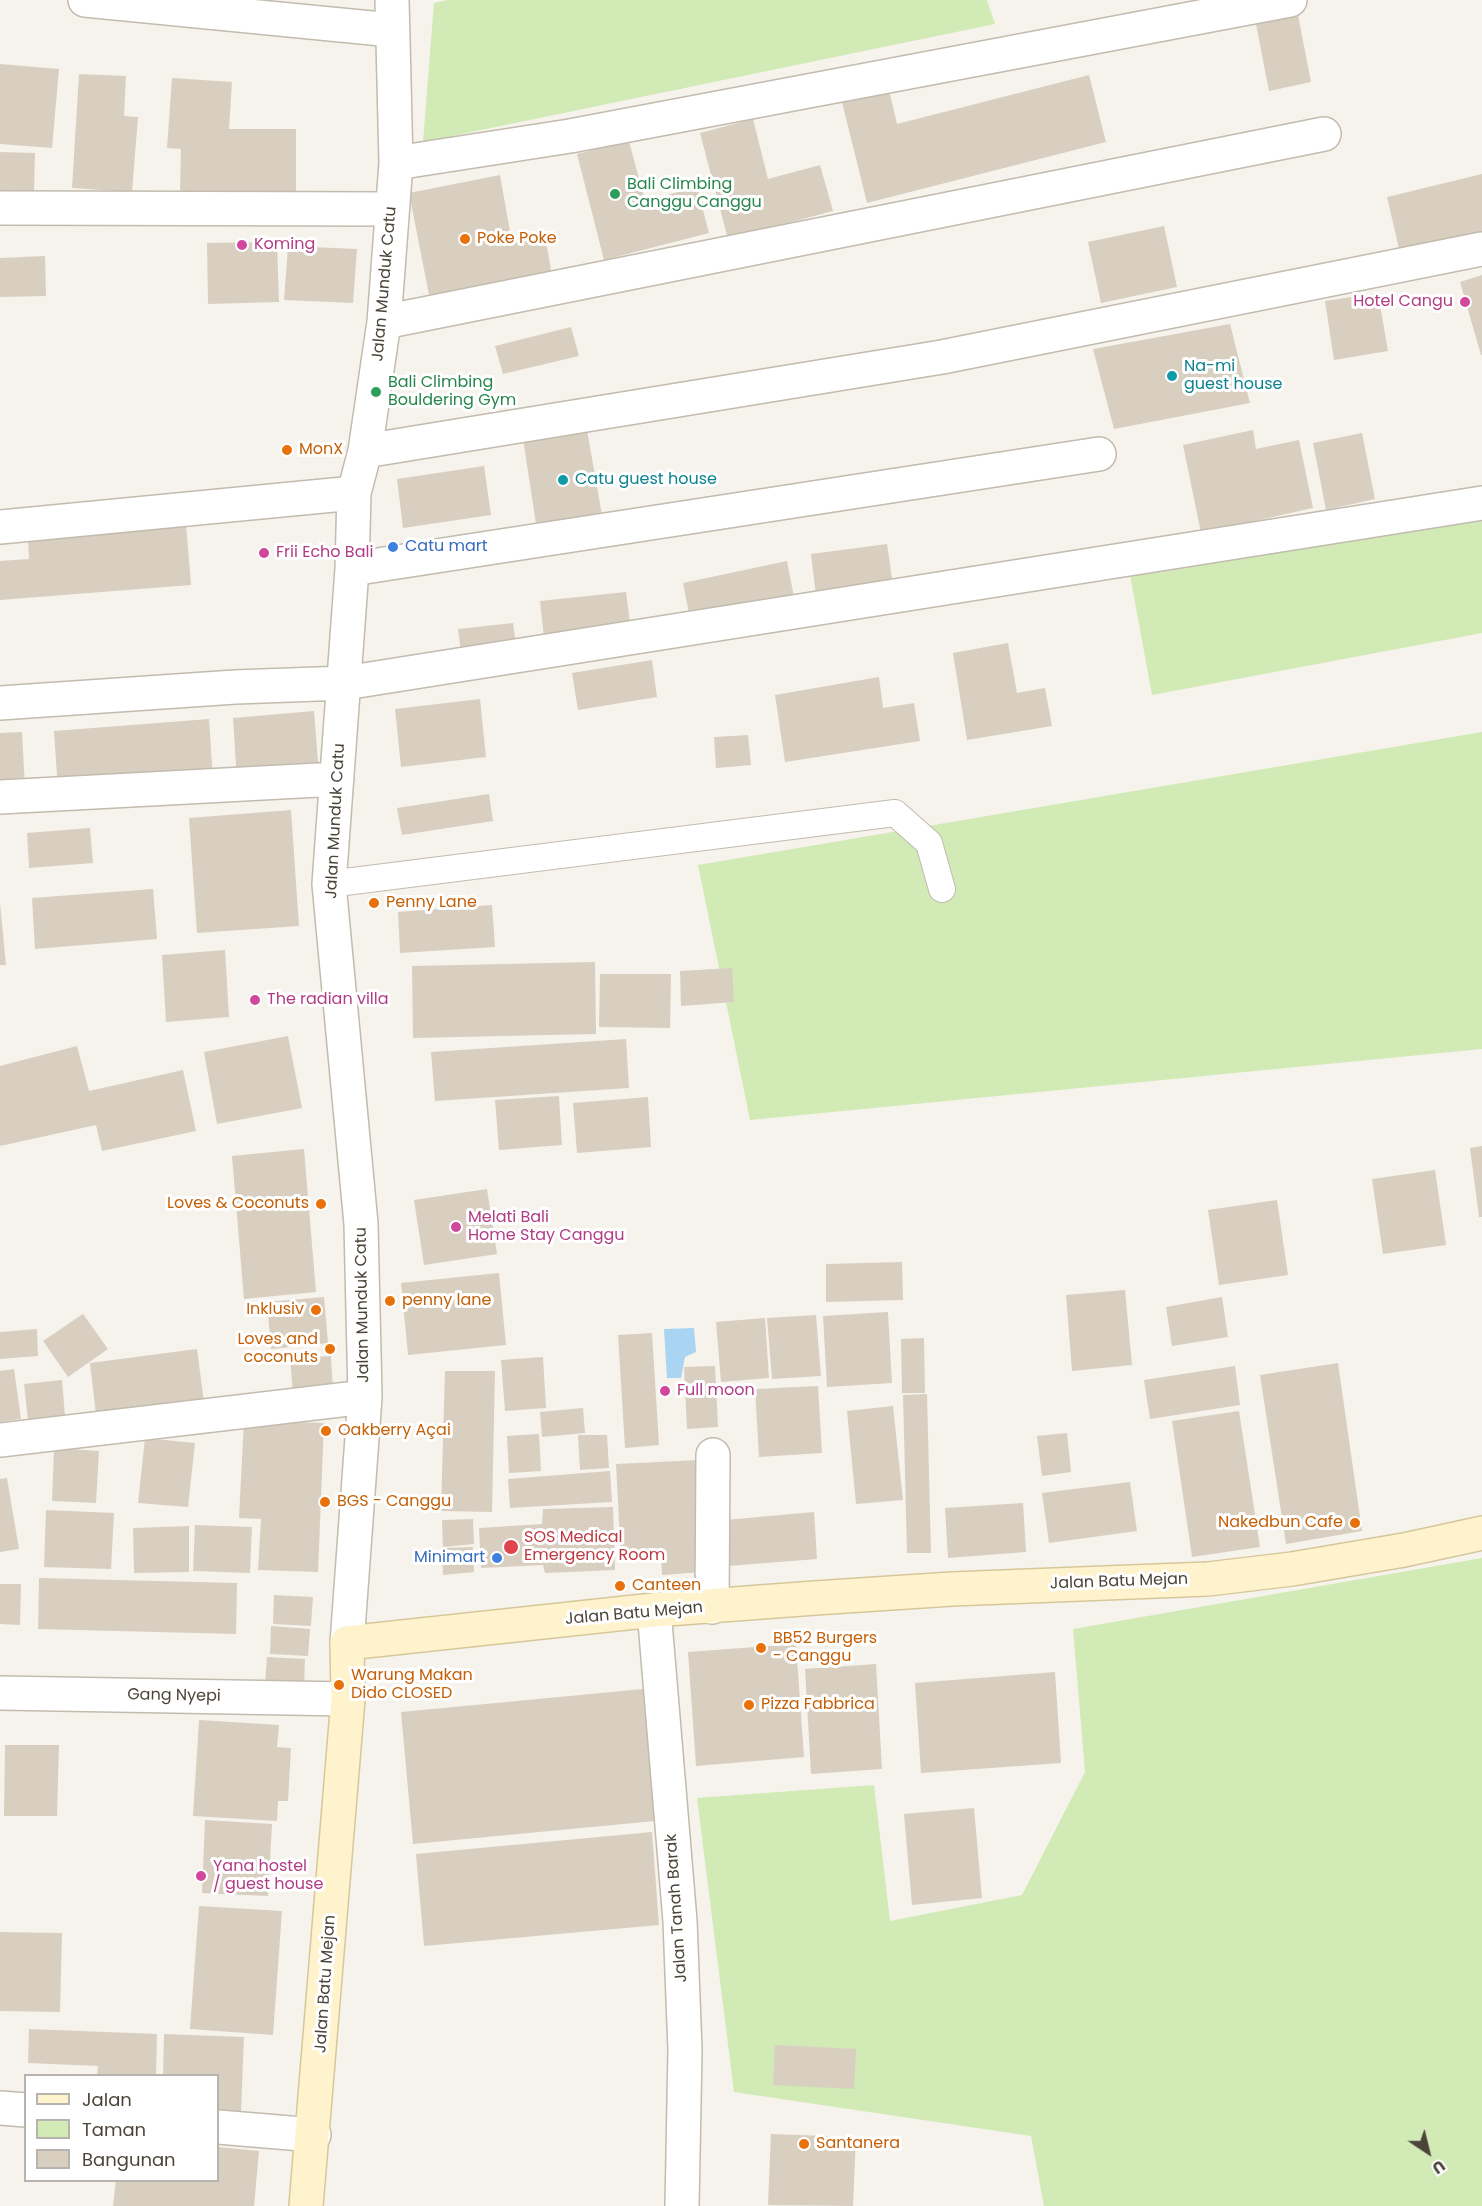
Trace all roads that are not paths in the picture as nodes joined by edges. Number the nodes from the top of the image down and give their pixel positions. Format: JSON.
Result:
{"nodes":[{"id":1,"x":85,"y":0,"type":"edge"},
{"id":2,"x":1290,"y":0,"type":"edge"},
{"id":3,"x":392,"y":15,"type":"edge"},
{"id":4,"x":1324,"y":134,"type":"dead end"},
{"id":5,"x":396,"y":163,"type":"junction"},
{"id":6,"x":0,"y":208,"type":"edge"},
{"id":7,"x":392,"y":209,"type":"junction"},
{"id":8,"x":1482,"y":249,"type":"edge"},
{"id":9,"x":384,"y":322,"type":"junction"},
{"id":10,"x":365,"y":451,"type":"junction"},
{"id":11,"x":1099,"y":454,"type":"dead end"},
{"id":12,"x":354,"y":493,"type":"junction"},
{"id":13,"x":1482,"y":503,"type":"edge"},
{"id":14,"x":0,"y":527,"type":"edge"},
{"id":15,"x":352,"y":569,"type":"junction"},
{"id":16,"x":345,"y":682,"type":"junction"},
{"id":17,"x":0,"y":703,"type":"edge"},
{"id":18,"x":337,"y":779,"type":"junction"},
{"id":19,"x":0,"y":797,"type":"edge"},
{"id":20,"x":328,"y":884,"type":"junction"},
{"id":21,"x":942,"y":889,"type":"dead end"},
{"id":22,"x":365,"y":1397,"type":"junction"},
{"id":23,"x":0,"y":1440,"type":"edge"},
{"id":24,"x":713,"y":1455,"type":"dead end"},
{"id":25,"x":1482,"y":1533,"type":"edge"},
{"id":26,"x":712,"y":1607,"type":"junction"},
{"id":27,"x":654,"y":1610,"type":"junction"},
{"id":28,"x":347,"y":1643,"type":"junction"},
{"id":29,"x":0,"y":1693,"type":"edge"},
{"id":30,"x":348,"y":1699,"type":"junction"},
{"id":31,"x":0,"y":2108,"type":"edge"},
{"id":32,"x":24,"y":2110,"type":"edge"},
{"id":33,"x":219,"y":2127,"type":"edge"},
{"id":34,"x":314,"y":2135,"type":"junction"},
{"id":35,"x":306,"y":2206,"type":"edge"},
{"id":36,"x":682,"y":2206,"type":"edge"}],
"edges":[{"from":1,"to":3,"type":"street"},
{"from":2,"to":5,"type":"street"},
{"from":3,"to":5,"type":"street","name":"Jalan Munduk Catu"},
{"from":4,"to":9,"type":"street"},
{"from":5,"to":7,"type":"street","name":"Jalan Munduk Catu"},
{"from":6,"to":7,"type":"street"},
{"from":7,"to":9,"type":"street","name":"Jalan Munduk Catu"},
{"from":8,"to":10,"type":"street"},
{"from":9,"to":10,"type":"street","name":"Jalan Munduk Catu"},
{"from":10,"to":12,"type":"street","name":"Jalan Munduk Catu"},
{"from":11,"to":15,"type":"street"},
{"from":12,"to":14,"type":"street"},
{"from":12,"to":15,"type":"street","name":"Jalan Munduk Catu"},
{"from":13,"to":16,"type":"street"},
{"from":15,"to":16,"type":"street","name":"Jalan Munduk Catu"},
{"from":16,"to":17,"type":"street"},
{"from":16,"to":18,"type":"street","name":"Jalan Munduk Catu"},
{"from":18,"to":19,"type":"street"},
{"from":18,"to":20,"type":"street","name":"Jalan Munduk Catu"},
{"from":20,"to":21,"type":"lane"},
{"from":20,"to":22,"type":"street","name":"Jalan Munduk Catu"},
{"from":22,"to":23,"type":"street"},
{"from":22,"to":28,"type":"street","name":"Jalan Munduk Catu"},
{"from":24,"to":26,"type":"street"},
{"from":25,"to":26,"type":"street","name":"Jalan Batu Mejan"},
{"from":26,"to":27,"type":"street","name":"Jalan Batu Mejan"},
{"from":27,"to":28,"type":"street","name":"Jalan Batu Mejan"},
{"from":27,"to":36,"type":"street","name":"Jalan Tanah Barak"},
{"from":28,"to":30,"type":"street","name":"Jalan Batu Mejan"},
{"from":29,"to":30,"type":"street","name":"Gang Nyepi"},
{"from":30,"to":34,"type":"street","name":"Jalan Batu Mejan"},
{"from":31,"to":32,"type":"street"},
{"from":33,"to":34,"type":"street"},
{"from":34,"to":35,"type":"street","name":"Jalan Batu Mejan"}]}
